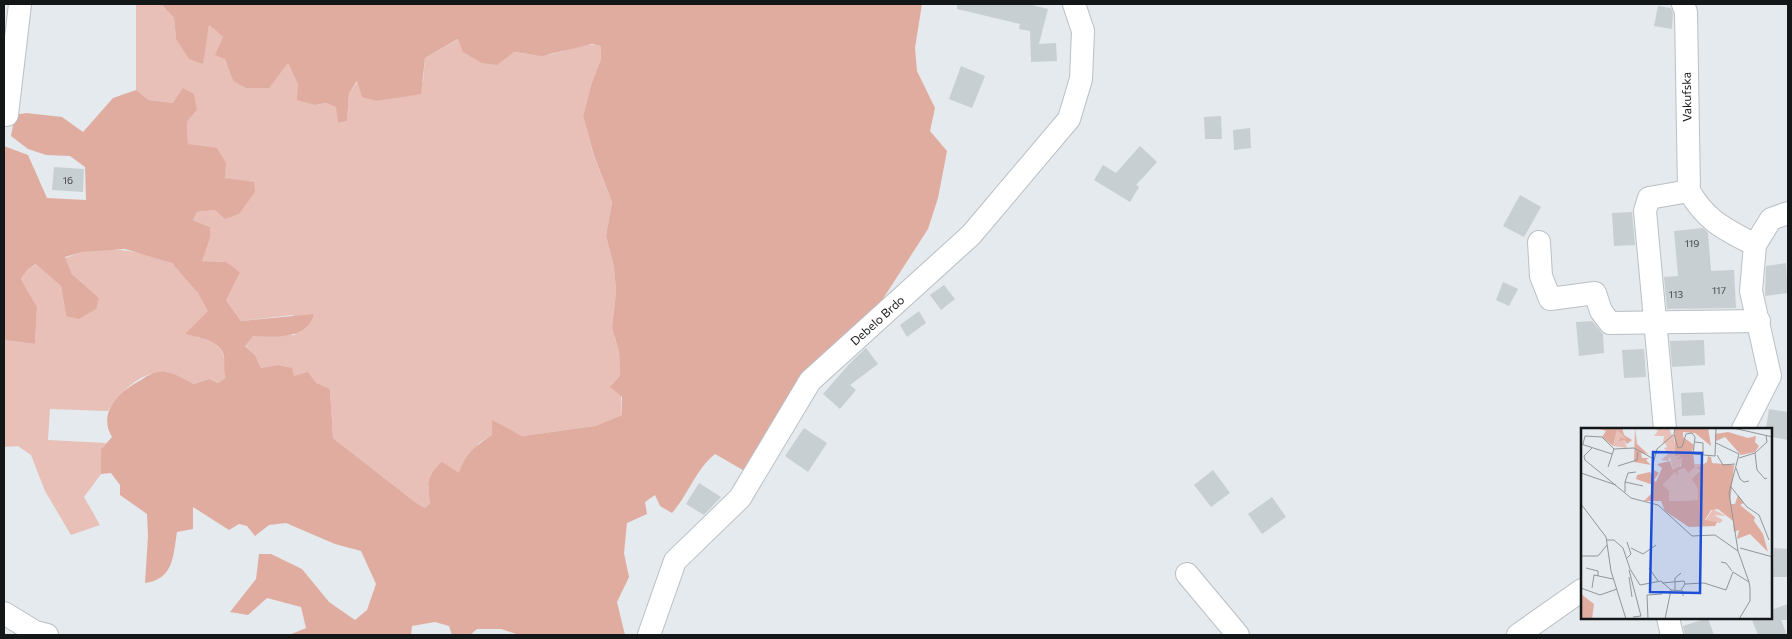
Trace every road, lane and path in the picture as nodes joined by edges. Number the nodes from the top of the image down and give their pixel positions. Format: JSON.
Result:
{"nodes":[{"id":1,"x":1074,"y":4,"type":"edge"},
{"id":2,"x":1683,"y":4,"type":"edge"},
{"id":3,"x":24,"y":13,"type":"edge"},
{"id":4,"x":13,"y":109,"type":"edge"},
{"id":5,"x":1690,"y":190,"type":"junction"},
{"id":6,"x":1788,"y":213,"type":"edge"},
{"id":7,"x":1539,"y":242,"type":"dead end"},
{"id":8,"x":1755,"y":245,"type":"junction"},
{"id":9,"x":1760,"y":321,"type":"junction"},
{"id":10,"x":1655,"y":323,"type":"junction"},
{"id":11,"x":1779,"y":380,"type":"edge"},
{"id":12,"x":1665,"y":428,"type":"edge"},
{"id":13,"x":1744,"y":428,"type":"edge"},
{"id":14,"x":1187,"y":574,"type":"dead end"},
{"id":15,"x":1581,"y":591,"type":"edge"},
{"id":16,"x":4,"y":613,"type":"edge"},
{"id":17,"x":1668,"y":619,"type":"edge"},
{"id":18,"x":47,"y":635,"type":"edge"},
{"id":19,"x":649,"y":635,"type":"edge"},
{"id":20,"x":1238,"y":635,"type":"edge"},
{"id":21,"x":1518,"y":635,"type":"edge"},
{"id":22,"x":1672,"y":635,"type":"edge"}],
"edges":[{"from":1,"to":19,"type":"street","name":"Debelo Brdo"},
{"from":2,"to":5,"type":"street","name":"Vakufska"},
{"from":3,"to":4,"type":"street"},
{"from":5,"to":8,"type":"street","name":"Vakufska"},
{"from":5,"to":10,"type":"street"},
{"from":6,"to":8,"type":"street"},
{"from":7,"to":10,"type":"street"},
{"from":8,"to":9,"type":"street"},
{"from":9,"to":10,"type":"street"},
{"from":9,"to":11,"type":"street"},
{"from":10,"to":12,"type":"street"},
{"from":11,"to":13,"type":"street"},
{"from":14,"to":20,"type":"street"},
{"from":15,"to":21,"type":"street"},
{"from":16,"to":18,"type":"street"},
{"from":17,"to":22,"type":"street"}]}
